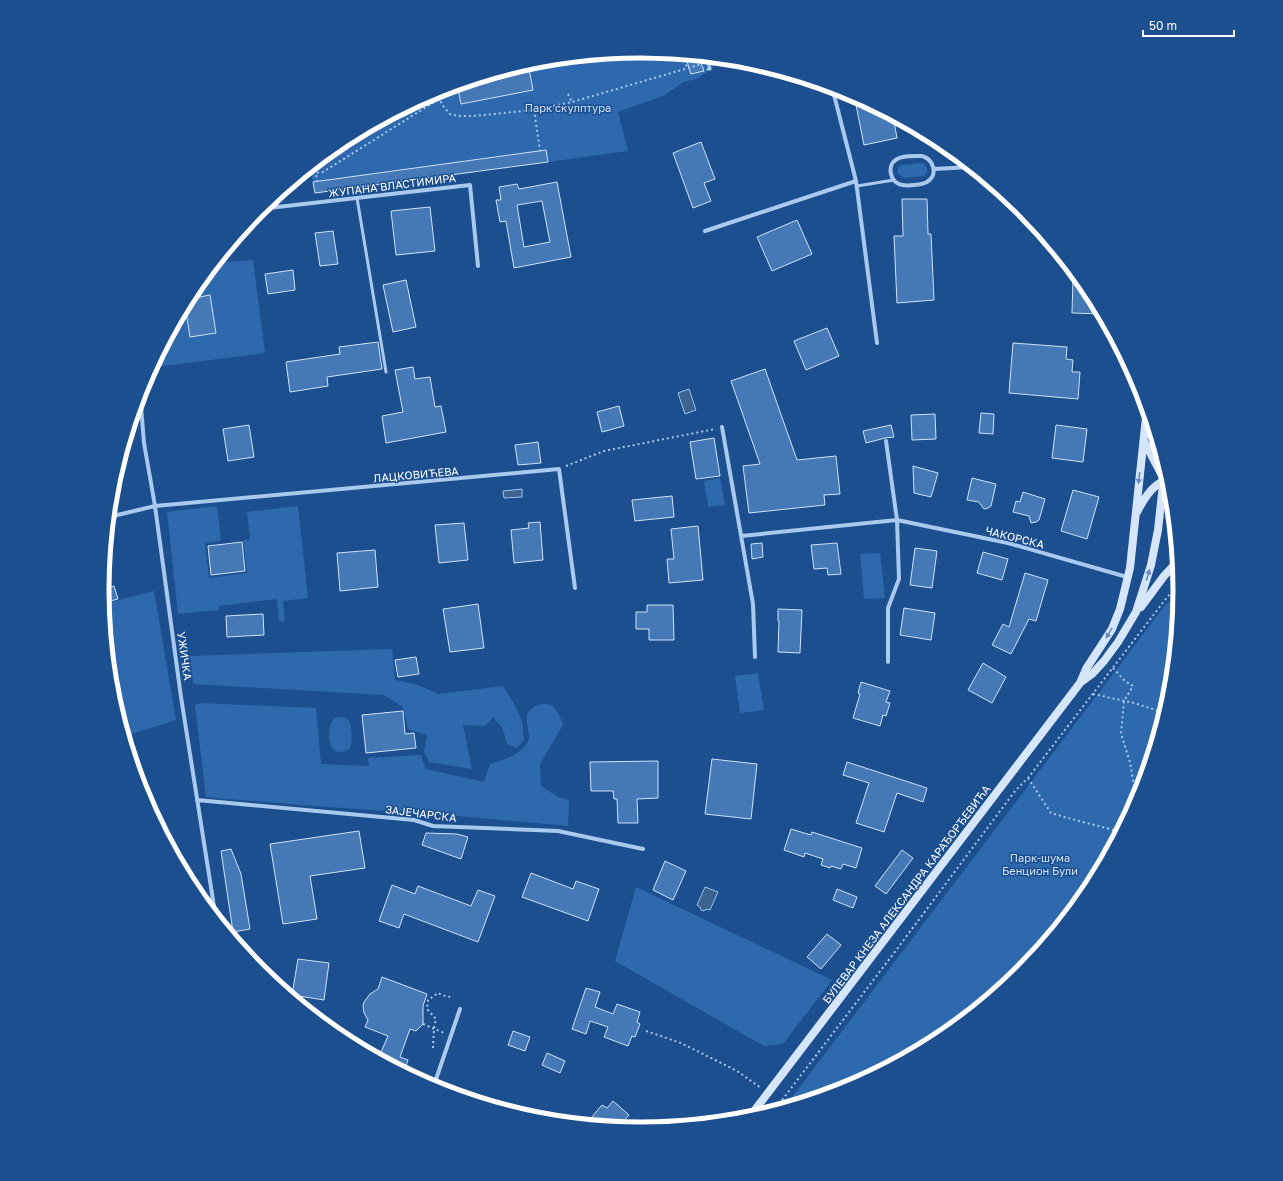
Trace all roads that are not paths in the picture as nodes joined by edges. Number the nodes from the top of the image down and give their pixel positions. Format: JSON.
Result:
{"nodes":[{"id":1,"x":708,"y":63,"type":"edge"},
{"id":2,"x":708,"y":70,"type":"dead end"},
{"id":3,"x":834,"y":94,"type":"edge"},
{"id":4,"x":965,"y":167,"type":"edge"},
{"id":5,"x":934,"y":169,"type":"junction"},
{"id":6,"x":894,"y":180,"type":"junction"},
{"id":7,"x":856,"y":184,"type":"junction"},
{"id":8,"x":357,"y":198,"type":"junction"},
{"id":9,"x":272,"y":208,"type":"edge"},
{"id":10,"x":705,"y":231,"type":"dead end"},
{"id":11,"x":478,"y":266,"type":"dead end"},
{"id":12,"x":878,"y":343,"type":"dead end"},
{"id":13,"x":386,"y":372,"type":"dead end"},
{"id":14,"x":141,"y":409,"type":"edge"},
{"id":15,"x":1146,"y":419,"type":"edge"},
{"id":16,"x":722,"y":427,"type":"road end"},
{"id":17,"x":1144,"y":440,"type":"junction"},
{"id":18,"x":886,"y":441,"type":"dead end"},
{"id":19,"x":1160,"y":468,"type":"edge"},
{"id":20,"x":1163,"y":482,"type":"edge"},
{"id":21,"x":1164,"y":490,"type":"edge"},
{"id":22,"x":155,"y":506,"type":"junction"},
{"id":23,"x":115,"y":516,"type":"edge"},
{"id":24,"x":1135,"y":516,"type":"junction"},
{"id":25,"x":896,"y":520,"type":"junction"},
{"id":26,"x":741,"y":536,"type":"junction"},
{"id":27,"x":1173,"y":566,"type":"edge"},
{"id":28,"x":1128,"y":577,"type":"junction"},
{"id":29,"x":575,"y":588,"type":"dead end"},
{"id":30,"x":1136,"y":612,"type":"junction"},
{"id":31,"x":755,"y":657,"type":"dead end"},
{"id":32,"x":888,"y":662,"type":"dead end"},
{"id":33,"x":1080,"y":683,"type":"junction"},
{"id":34,"x":197,"y":800,"type":"junction"},
{"id":35,"x":643,"y":849,"type":"dead end"},
{"id":36,"x":214,"y":908,"type":"edge"},
{"id":37,"x":460,"y":1009,"type":"dead end"},
{"id":38,"x":435,"y":1081,"type":"edge"},
{"id":39,"x":755,"y":1111,"type":"edge"}],
"edges":[{"from":1,"to":2,"type":"lane"},
{"from":3,"to":7,"type":"street"},
{"from":4,"to":5,"type":"street"},
{"from":5,"to":6,"type":"street"},
{"from":5,"to":6,"type":"street"},
{"from":6,"to":7,"type":"lane"},
{"from":7,"to":10,"type":"street"},
{"from":7,"to":12,"type":"street"},
{"from":8,"to":9,"type":"street","name":"ЖУПАНА ВЛАСТИМИРА"},
{"from":8,"to":11,"type":"street","name":"ЖУПАНА ВЛАСТИМИРА"},
{"from":8,"to":13,"type":"lane"},
{"from":14,"to":22,"type":"street","name":"УЖИЧКА"},
{"from":15,"to":17,"type":"main road","name":"БУЛЕВАР КНЕЗА АЛЕКСАНДРА КАРАЂОРЂЕВИЋА"},
{"from":16,"to":26,"type":"street"},
{"from":17,"to":19,"type":"main road"},
{"from":17,"to":24,"type":"main road","name":"БУЛЕВАР КНЕЗА АЛЕКСАНДРА КАРАЂОРЂЕВИЋА","one_way":true},
{"from":18,"to":25,"type":"street"},
{"from":20,"to":24,"type":"main road"},
{"from":30,"to":21,"type":"main road","name":"БУЛЕВАР КНЕЗА АЛЕКСАНДРА КАРАЂОРЂЕВИЋА","one_way":true},
{"from":22,"to":23,"type":"street","name":"ЛАЦКОВИЋЕВА"},
{"from":22,"to":29,"type":"street","name":"ЛАЦКОВИЋЕВА"},
{"from":22,"to":34,"type":"street","name":"УЖИЧКА"},
{"from":24,"to":28,"type":"main road","name":"БУЛЕВАР КНЕЗА АЛЕКСАНДРА КАРАЂОРЂЕВИЋА"},
{"from":25,"to":26,"type":"street","name":"ЧАКОРСКА"},
{"from":25,"to":28,"type":"street","name":"ЧАКОРСКА"},
{"from":25,"to":32,"type":"street"},
{"from":26,"to":31,"type":"street"},
{"from":27,"to":30,"type":"main road"},
{"from":28,"to":33,"type":"main road","name":"БУЛЕВАР КНЕЗА АЛЕКСАНДРА КАРАЂОРЂЕВИЋА","one_way":true},
{"from":30,"to":33,"type":"main road","name":"БУЛЕВАР КНЕЗА АЛЕКСАНДРА КАРАЂОРЂЕВИЋА"},
{"from":33,"to":39,"type":"main road","name":"БУЛЕВАР КНЕЗА АЛЕКСАНДРА КАРАЂОРЂЕВИЋА"},
{"from":34,"to":35,"type":"street","name":"ЗАЈЕЧАРСКА"},
{"from":34,"to":36,"type":"street","name":"УЖИЧКА"},
{"from":37,"to":38,"type":"street"}]}
